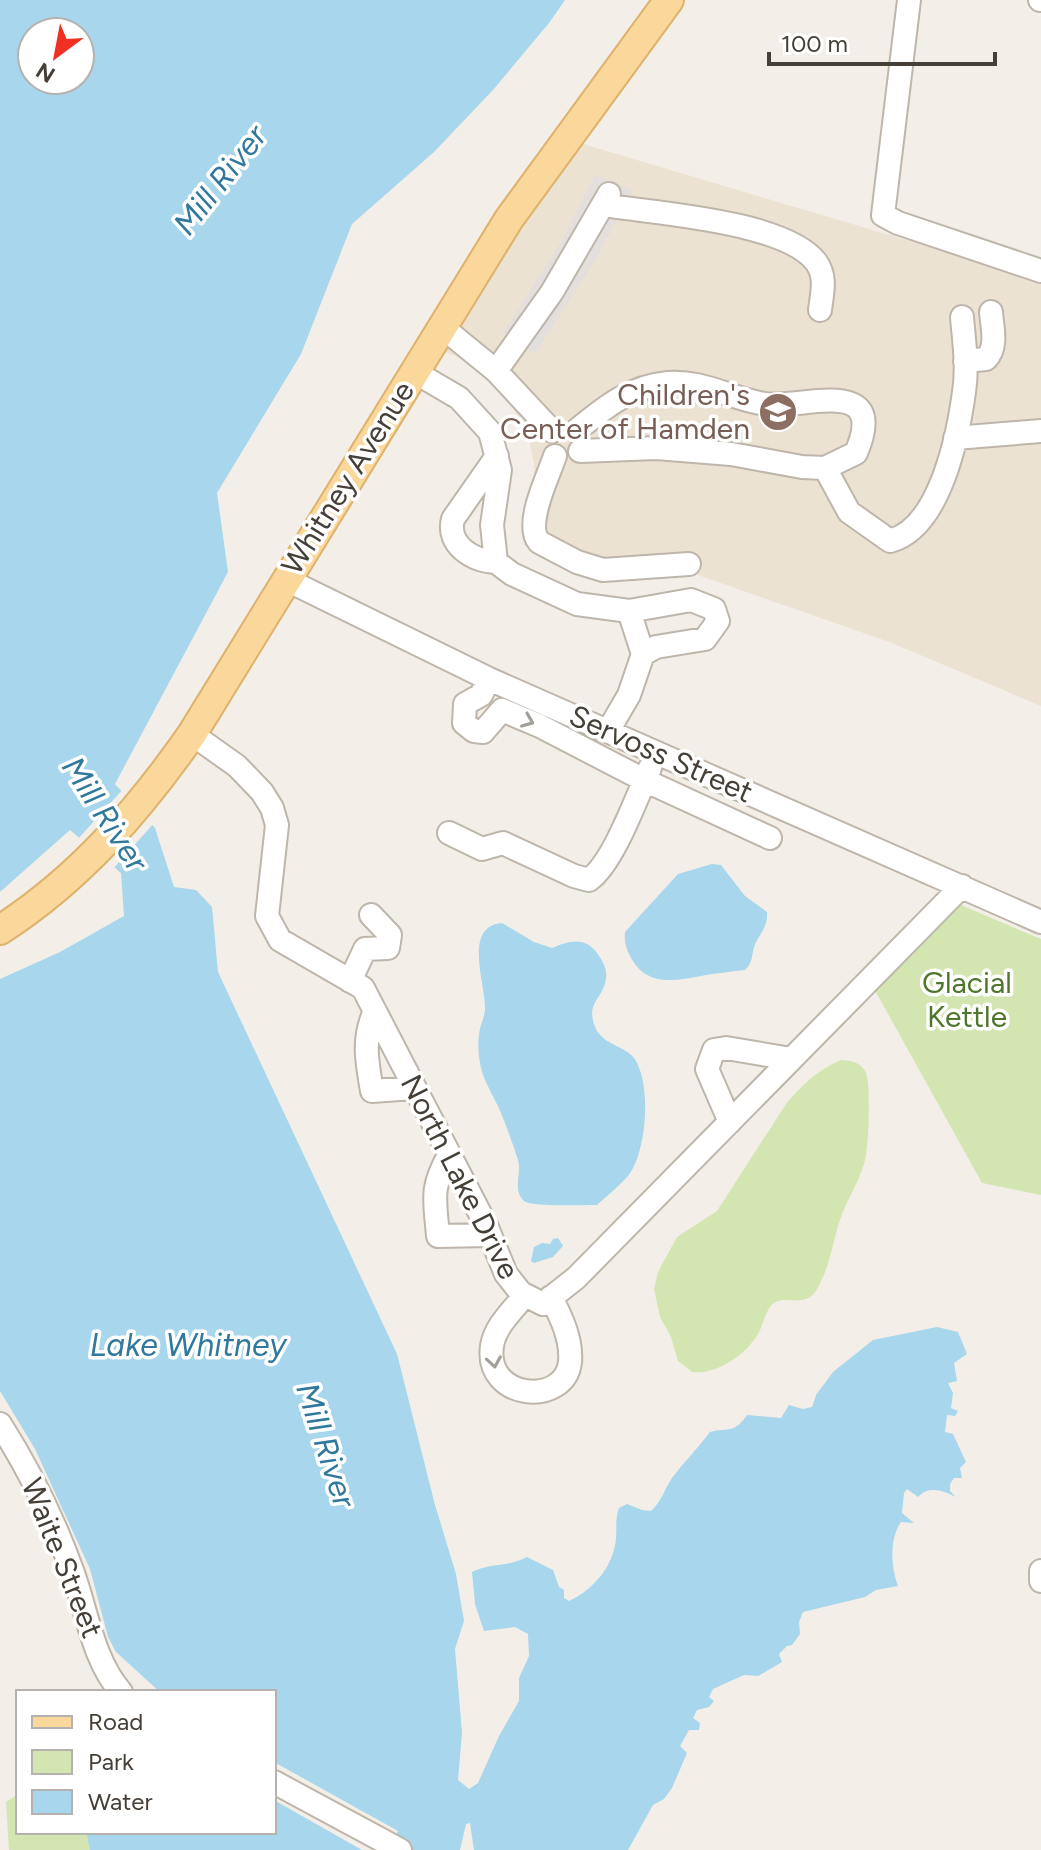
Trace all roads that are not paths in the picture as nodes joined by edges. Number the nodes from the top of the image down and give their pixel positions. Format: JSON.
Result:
{"nodes":[{"id":1,"x":669,"y":0,"type":"edge"},
{"id":2,"x":909,"y":0,"type":"edge"},
{"id":3,"x":1041,"y":271,"type":"edge"},
{"id":4,"x":820,"y":310,"type":"dead end"},
{"id":5,"x":991,"y":312,"type":"dead end"},
{"id":6,"x":962,"y":317,"type":"dead end"},
{"id":7,"x":441,"y":326,"type":"junction"},
{"id":8,"x":965,"y":361,"type":"junction"},
{"id":9,"x":413,"y":371,"type":"junction"},
{"id":10,"x":496,"y":371,"type":"junction"},
{"id":11,"x":552,"y":431,"type":"junction"},
{"id":12,"x":1041,"y":431,"type":"edge"},
{"id":13,"x":955,"y":438,"type":"junction"},
{"id":14,"x":578,"y":440,"type":"junction"},
{"id":15,"x":497,"y":456,"type":"junction"},
{"id":16,"x":555,"y":456,"type":"junction"},
{"id":17,"x":825,"y":468,"type":"junction"},
{"id":18,"x":496,"y":562,"type":"junction"},
{"id":19,"x":689,"y":564,"type":"dead end"},
{"id":20,"x":285,"y":579,"type":"junction"},
{"id":21,"x":629,"y":611,"type":"junction"},
{"id":22,"x":643,"y":654,"type":"junction"},
{"id":23,"x":495,"y":681,"type":"junction"},
{"id":24,"x":497,"y":716,"type":"junction"},
{"id":25,"x":608,"y":731,"type":"junction"},
{"id":26,"x":192,"y":734,"type":"junction"},
{"id":27,"x":657,"y":752,"type":"junction"},
{"id":28,"x":644,"y":780,"type":"junction"},
{"id":29,"x":449,"y":833,"type":"dead end"},
{"id":30,"x":770,"y":838,"type":"dead end"},
{"id":31,"x":962,"y":886,"type":"junction"},
{"id":32,"x":371,"y":915,"type":"dead end"},
{"id":33,"x":1041,"y":922,"type":"edge"},
{"id":34,"x":0,"y":930,"type":"edge"},
{"id":35,"x":350,"y":981,"type":"junction"},
{"id":36,"x":375,"y":1011,"type":"junction"},
{"id":37,"x":791,"y":1059,"type":"junction"},
{"id":38,"x":414,"y":1088,"type":"junction"},
{"id":39,"x":730,"y":1122,"type":"junction"},
{"id":40,"x":449,"y":1155,"type":"junction"},
{"id":41,"x":490,"y":1235,"type":"junction"},
{"id":42,"x":525,"y":1295,"type":"junction"},
{"id":43,"x":551,"y":1297,"type":"junction"},
{"id":44,"x":2,"y":1432,"type":"edge"},
{"id":45,"x":1041,"y":1571,"type":"edge"},
{"id":46,"x":1041,"y":1581,"type":"edge"},
{"id":47,"x":119,"y":1690,"type":"edge"},
{"id":48,"x":276,"y":1783,"type":"edge"},
{"id":49,"x":395,"y":1847,"type":"edge"}],
"edges":[{"from":1,"to":7,"type":"main road","name":"Whitney Avenue"},
{"from":2,"to":3,"type":"street"},
{"from":4,"to":10,"type":"street"},
{"from":5,"to":8,"type":"street"},
{"from":6,"to":8,"type":"street"},
{"from":7,"to":9,"type":"main road","name":"Whitney Avenue"},
{"from":7,"to":10,"type":"street"},
{"from":8,"to":13,"type":"street"},
{"from":9,"to":15,"type":"street"},
{"from":9,"to":20,"type":"main road","name":"Whitney Avenue"},
{"from":10,"to":11,"type":"street"},
{"from":11,"to":14,"type":"street"},
{"from":11,"to":16,"type":"street"},
{"from":12,"to":13,"type":"street"},
{"from":13,"to":17,"type":"street"},
{"from":14,"to":16,"type":"street"},
{"from":14,"to":17,"type":"street"},
{"from":14,"to":17,"type":"street"},
{"from":15,"to":18,"type":"street"},
{"from":15,"to":18,"type":"street"},
{"from":16,"to":19,"type":"street"},
{"from":18,"to":21,"type":"street"},
{"from":20,"to":23,"type":"street","name":"Servoss Street"},
{"from":20,"to":26,"type":"main road","name":"Whitney Avenue"},
{"from":21,"to":22,"type":"street"},
{"from":21,"to":22,"type":"street"},
{"from":22,"to":25,"type":"street"},
{"from":23,"to":24,"type":"street"},
{"from":23,"to":24,"type":"street"},
{"from":23,"to":25,"type":"street","name":"Servoss Street"},
{"from":24,"to":28,"type":"street","one_way":true},
{"from":25,"to":27,"type":"street","name":"Servoss Street"},
{"from":26,"to":34,"type":"main road","name":"Whitney Avenue"},
{"from":26,"to":35,"type":"street","name":"North Lake Drive"},
{"from":27,"to":28,"type":"street"},
{"from":27,"to":31,"type":"street","name":"Servoss Street"},
{"from":28,"to":29,"type":"street"},
{"from":28,"to":30,"type":"street"},
{"from":31,"to":33,"type":"street","name":"Servoss Street"},
{"from":31,"to":37,"type":"street","name":"North Lake Drive"},
{"from":32,"to":35,"type":"street"},
{"from":35,"to":36,"type":"street","name":"North Lake Drive"},
{"from":36,"to":38,"type":"street","name":"North Lake Drive"},
{"from":36,"to":38,"type":"street"},
{"from":37,"to":39,"type":"street","name":"North Lake Drive"},
{"from":37,"to":39,"type":"street"},
{"from":38,"to":40,"type":"street","name":"North Lake Drive"},
{"from":39,"to":43,"type":"street","name":"North Lake Drive"},
{"from":40,"to":41,"type":"street","name":"North Lake Drive"},
{"from":40,"to":41,"type":"street"},
{"from":41,"to":42,"type":"street","name":"North Lake Drive"},
{"from":42,"to":43,"type":"street","name":"North Lake Drive"},
{"from":42,"to":43,"type":"street","one_way":true},
{"from":44,"to":47,"type":"street","name":"Waite Street"},
{"from":45,"to":46,"type":"street"},
{"from":48,"to":49,"type":"street"}]}
